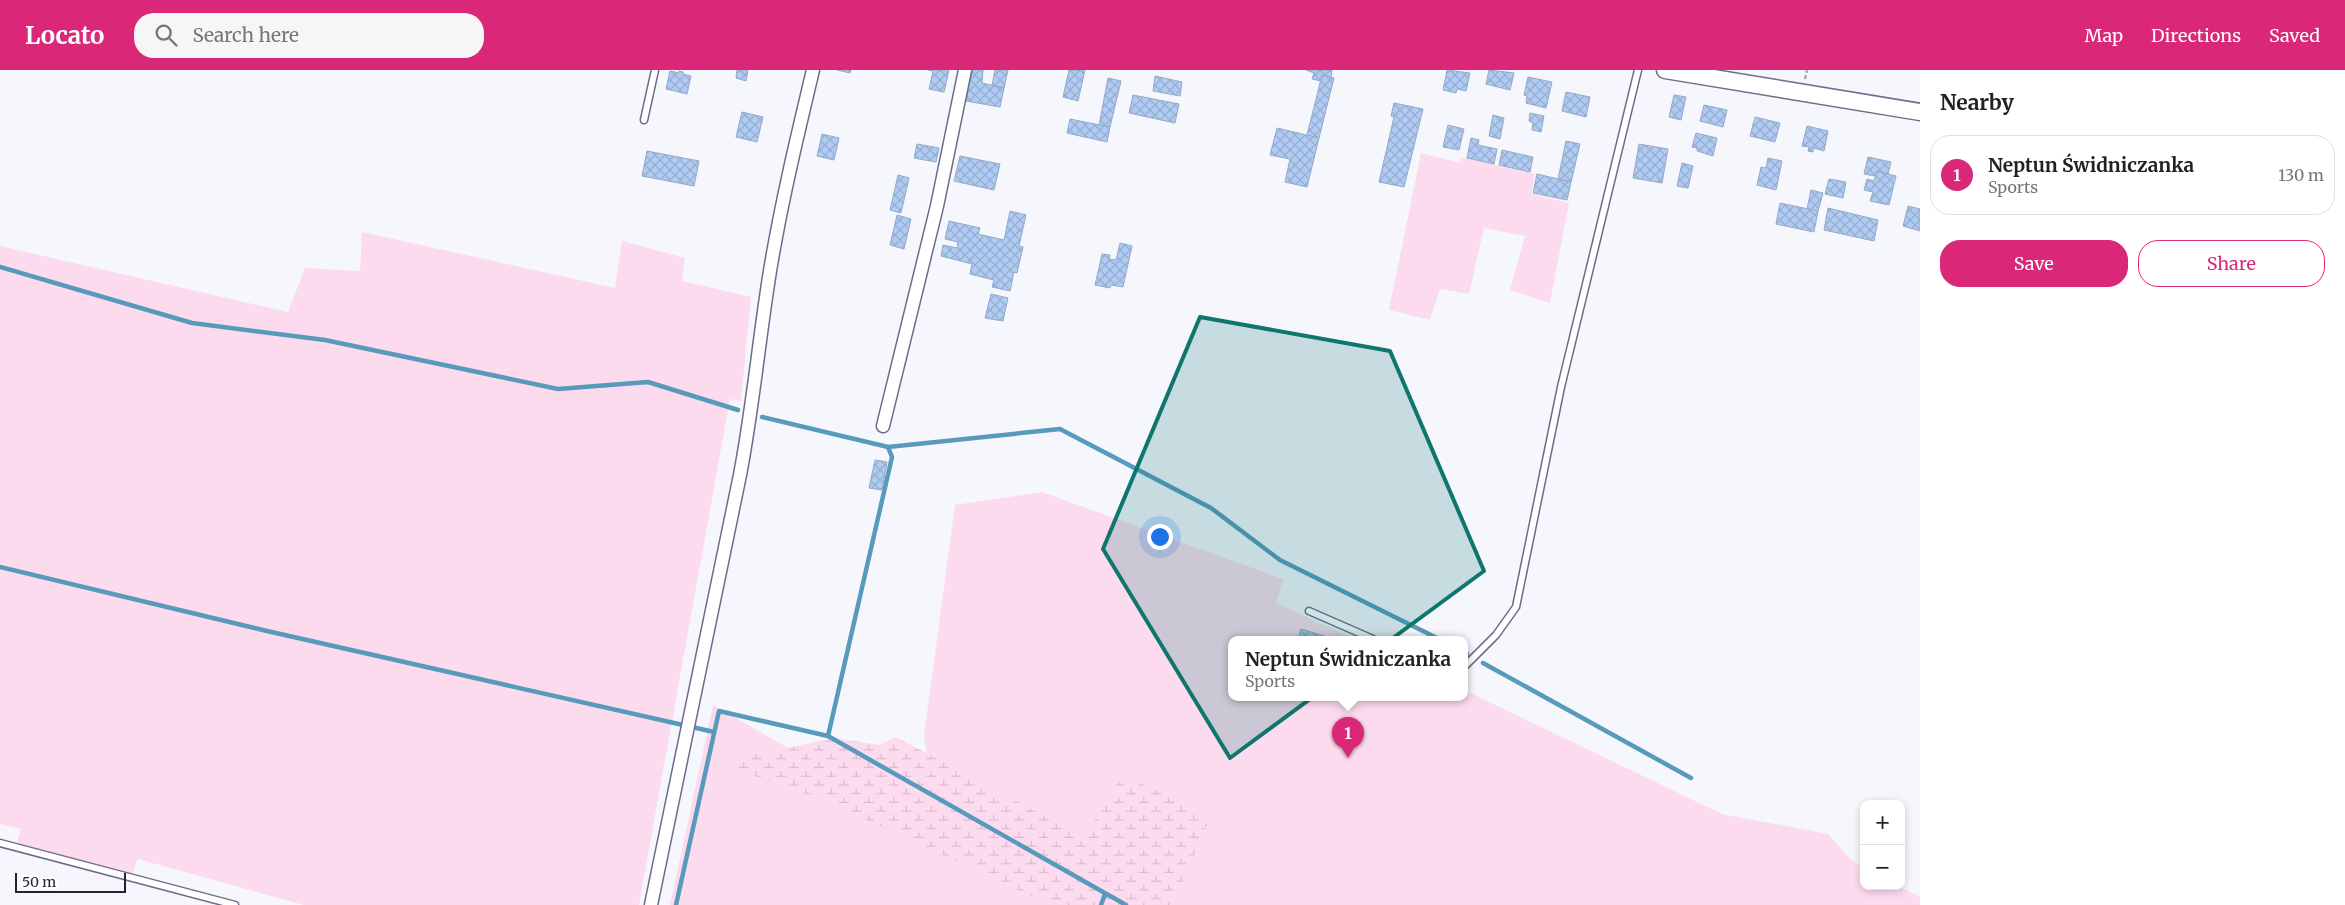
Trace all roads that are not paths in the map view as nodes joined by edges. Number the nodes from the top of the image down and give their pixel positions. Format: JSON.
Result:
{"nodes":[{"id":1,"x":656,"y":70,"type":"edge"},
{"id":2,"x":813,"y":70,"type":"edge"},
{"id":3,"x":965,"y":70,"type":"edge"},
{"id":4,"x":1638,"y":70,"type":"edge"},
{"id":5,"x":1665,"y":70,"type":"edge"},
{"id":6,"x":1920,"y":112,"type":"edge"},
{"id":7,"x":644,"y":120,"type":"dead end"},
{"id":8,"x":883,"y":426,"type":"dead end"},
{"id":9,"x":1309,"y":611,"type":"dead end"},
{"id":10,"x":1367,"y":636,"type":"edge"},
{"id":11,"x":1468,"y":663,"type":"edge"},
{"id":12,"x":0,"y":843,"type":"edge"},
{"id":13,"x":235,"y":905,"type":"edge"},
{"id":14,"x":651,"y":905,"type":"edge"}],
"edges":[{"from":1,"to":7,"type":"lane"},
{"from":2,"to":14,"type":"street"},
{"from":3,"to":8,"type":"street"},
{"from":4,"to":11,"type":"lane"},
{"from":5,"to":6,"type":"street"},
{"from":9,"to":10,"type":"lane"},
{"from":12,"to":13,"type":"lane"}]}
